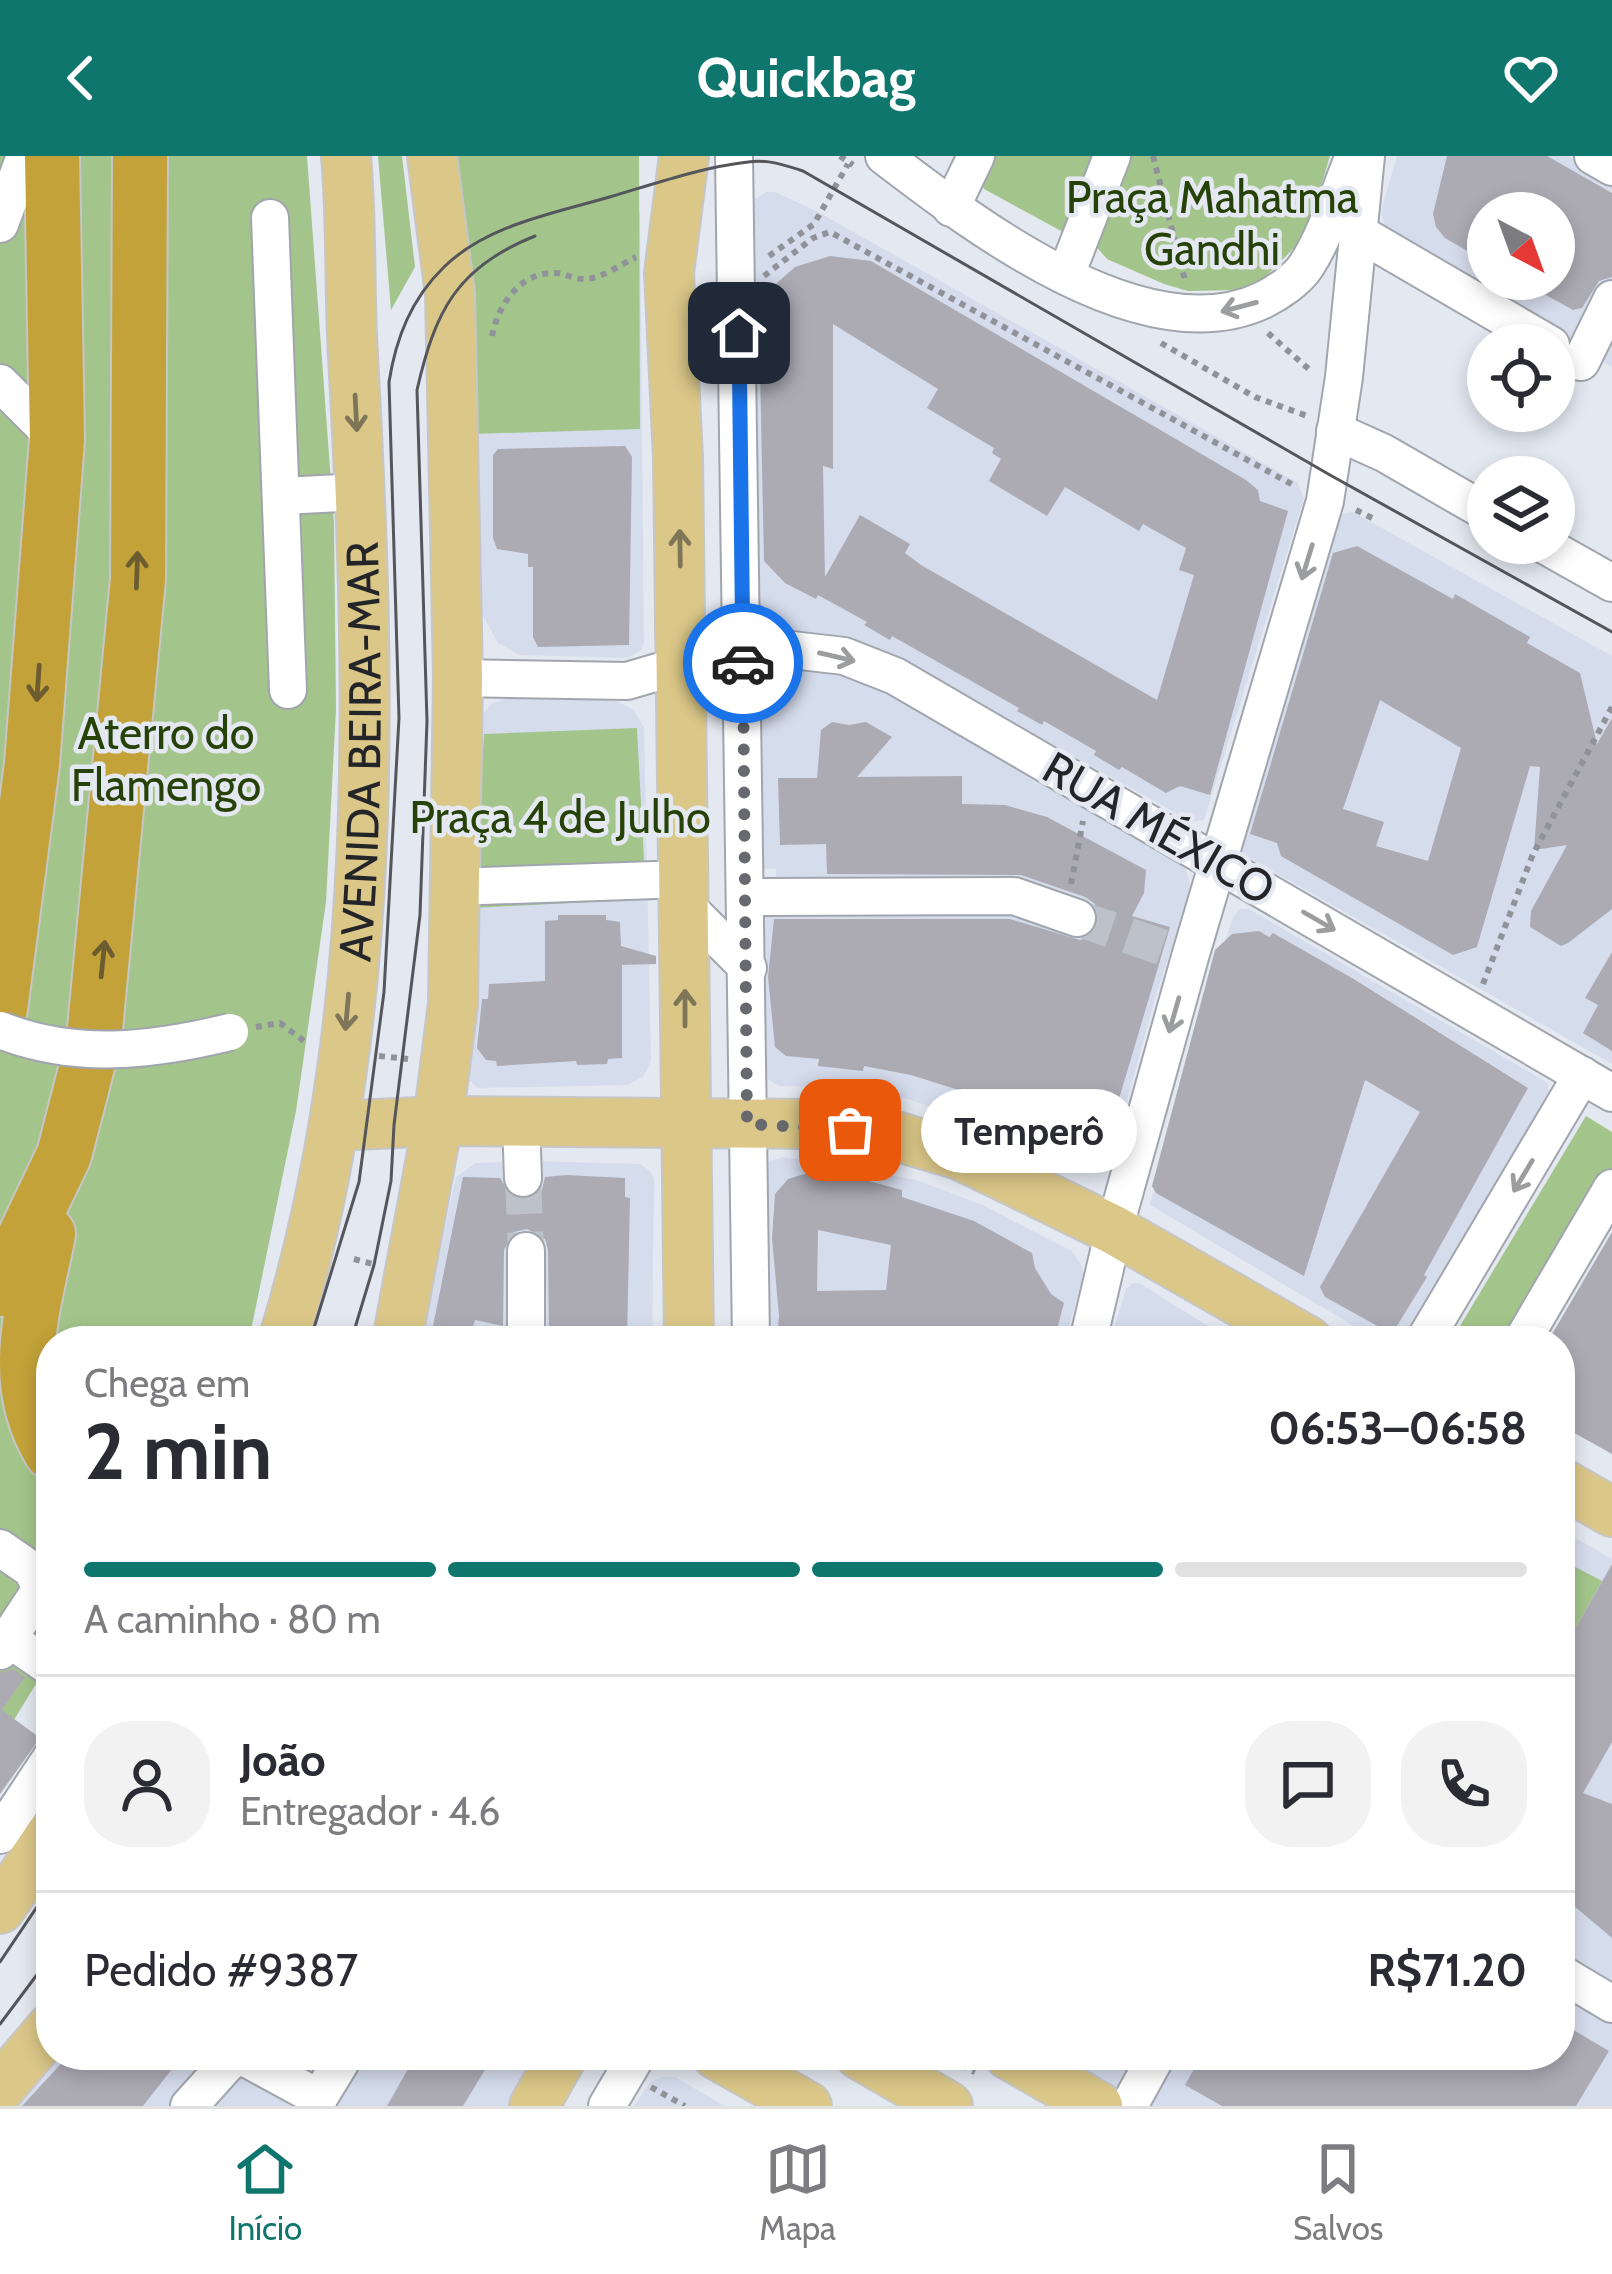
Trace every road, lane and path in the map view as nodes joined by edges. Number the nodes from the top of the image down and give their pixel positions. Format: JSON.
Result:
{"nodes":[{"id":1,"x":26,"y":156,"type":"edge"},
{"id":2,"x":52,"y":156,"type":"edge"},
{"id":3,"x":140,"y":156,"type":"edge"},
{"id":4,"x":346,"y":156,"type":"edge"},
{"id":5,"x":432,"y":156,"type":"edge"},
{"id":6,"x":683,"y":156,"type":"edge"},
{"id":7,"x":734,"y":156,"type":"edge"},
{"id":8,"x":854,"y":156,"type":"edge"},
{"id":9,"x":884,"y":156,"type":"edge"},
{"id":10,"x":976,"y":156,"type":"edge"},
{"id":11,"x":1112,"y":156,"type":"edge"},
{"id":12,"x":1153,"y":156,"type":"edge"},
{"id":13,"x":1354,"y":156,"type":"edge"},
{"id":14,"x":1366,"y":156,"type":"edge"},
{"id":15,"x":1593,"y":156,"type":"edge"},
{"id":16,"x":832,"y":167,"type":"dead end"},
{"id":17,"x":1612,"y":167,"type":"edge"},
{"id":18,"x":842,"y":172,"type":"junction"},
{"id":19,"x":950,"y":208,"type":"junction"},
{"id":20,"x":271,"y":218,"type":"dead end"},
{"id":21,"x":0,"y":224,"type":"edge"},
{"id":22,"x":1359,"y":233,"type":"junction"},
{"id":23,"x":674,"y":235,"type":"junction"},
{"id":24,"x":745,"y":267,"type":"junction"},
{"id":25,"x":1066,"y":275,"type":"junction"},
{"id":26,"x":1612,"y":299,"type":"edge"},
{"id":27,"x":1194,"y":316,"type":"junction"},
{"id":28,"x":1254,"y":320,"type":"dead end"},
{"id":29,"x":1516,"y":324,"type":"edge"},
{"id":30,"x":491,"y":338,"type":"dead end"},
{"id":31,"x":1575,"y":356,"type":"edge"},
{"id":32,"x":1313,"y":373,"type":"dead end"},
{"id":33,"x":0,"y":382,"type":"edge"},
{"id":34,"x":1335,"y":431,"type":"junction"},
{"id":35,"x":57,"y":440,"type":"junction"},
{"id":36,"x":360,"y":492,"type":"junction"},
{"id":37,"x":282,"y":496,"type":"junction"},
{"id":38,"x":1325,"y":501,"type":"junction"},
{"id":39,"x":1467,"y":501,"type":"edge"},
{"id":40,"x":1575,"y":562,"type":"edge"},
{"id":41,"x":1612,"y":583,"type":"edge"},
{"id":42,"x":743,"y":647,"type":"junction"},
{"id":43,"x":682,"y":665,"type":"junction"},
{"id":44,"x":458,"y":678,"type":"junction"},
{"id":45,"x":288,"y":689,"type":"dead end"},
{"id":46,"x":1612,"y":707,"type":"edge"},
{"id":47,"x":1088,"y":788,"type":"junction"},
{"id":48,"x":1218,"y":862,"type":"junction"},
{"id":49,"x":454,"y":887,"type":"junction"},
{"id":50,"x":684,"y":892,"type":"junction"},
{"id":51,"x":747,"y":897,"type":"junction"},
{"id":52,"x":1074,"y":902,"type":"joint"},
{"id":53,"x":1492,"y":963,"type":"dead end"},
{"id":54,"x":748,"y":968,"type":"junction"},
{"id":55,"x":0,"y":1009,"type":"edge"},
{"id":56,"x":0,"y":1030,"type":"edge"},
{"id":57,"x":230,"y":1032,"type":"joint"},
{"id":58,"x":314,"y":1048,"type":"dead end"},
{"id":59,"x":1604,"y":1087,"type":"edge"},
{"id":60,"x":438,"y":1121,"type":"junction"},
{"id":61,"x":521,"y":1122,"type":"junction"},
{"id":62,"x":747,"y":1124,"type":"junction"},
{"id":63,"x":686,"y":1125,"type":"junction"},
{"id":64,"x":335,"y":1126,"type":"junction"},
{"id":65,"x":64,"y":1155,"type":"junction"},
{"id":66,"x":523,"y":1178,"type":"tunnel mouth"},
{"id":67,"x":1612,"y":1188,"type":"edge"},
{"id":68,"x":1114,"y":1230,"type":"junction"},
{"id":69,"x":526,"y":1251,"type":"tunnel mouth"},
{"id":70,"x":0,"y":1289,"type":"edge"},
{"id":71,"x":287,"y":1326,"type":"edge"},
{"id":72,"x":400,"y":1326,"type":"edge"},
{"id":73,"x":526,"y":1326,"type":"edge"},
{"id":74,"x":689,"y":1326,"type":"edge"},
{"id":75,"x":751,"y":1326,"type":"edge"},
{"id":76,"x":1092,"y":1326,"type":"edge"},
{"id":77,"x":1282,"y":1326,"type":"edge"},
{"id":78,"x":1435,"y":1326,"type":"edge"},
{"id":79,"x":1531,"y":1326,"type":"edge"},
{"id":80,"x":36,"y":1417,"type":"edge"},
{"id":81,"x":1575,"y":1491,"type":"edge"},
{"id":82,"x":1612,"y":1512,"type":"edge"},
{"id":83,"x":0,"y":1547,"type":"edge"},
{"id":84,"x":36,"y":1577,"type":"edge"},
{"id":85,"x":36,"y":1602,"type":"edge"},
{"id":86,"x":22,"y":1634,"type":"edge"},
{"id":87,"x":36,"y":1781,"type":"edge"},
{"id":88,"x":0,"y":1835,"type":"edge"},
{"id":89,"x":36,"y":1856,"type":"edge"},
{"id":90,"x":0,"y":1909,"type":"edge"},
{"id":91,"x":1575,"y":1982,"type":"edge"},
{"id":92,"x":1612,"y":2004,"type":"edge"},
{"id":93,"x":36,"y":2046,"type":"edge"},
{"id":94,"x":221,"y":2070,"type":"edge"},
{"id":95,"x":264,"y":2070,"type":"edge"},
{"id":96,"x":336,"y":2070,"type":"edge"},
{"id":97,"x":554,"y":2070,"type":"edge"},
{"id":98,"x":642,"y":2070,"type":"edge"},
{"id":99,"x":748,"y":2070,"type":"edge"},
{"id":100,"x":890,"y":2070,"type":"edge"},
{"id":101,"x":1035,"y":2070,"type":"edge"},
{"id":102,"x":1149,"y":2070,"type":"edge"},
{"id":103,"x":0,"y":2088,"type":"edge"},
{"id":104,"x":930,"y":2090,"type":"edge"},
{"id":105,"x":316,"y":2102,"type":"edge"},
{"id":106,"x":189,"y":2106,"type":"edge"},
{"id":107,"x":534,"y":2106,"type":"edge"},
{"id":108,"x":608,"y":2106,"type":"edge"},
{"id":109,"x":685,"y":2106,"type":"edge"},
{"id":110,"x":807,"y":2106,"type":"edge"},
{"id":111,"x":1098,"y":2106,"type":"edge"},
{"id":112,"x":1129,"y":2106,"type":"edge"}],
"edges":[{"from":1,"to":21,"type":"street"},
{"from":2,"to":35,"type":"highway"},
{"from":65,"to":3,"type":"highway","one_way":true},
{"from":4,"to":36,"type":"main road","name":"AVENIDA BEIRA-MAR","one_way":true},
{"from":5,"to":44,"type":"main road"},
{"from":6,"to":23,"type":"main road"},
{"from":7,"to":24,"type":"street"},
{"from":8,"to":18,"type":"path"},
{"from":9,"to":19,"type":"street"},
{"from":10,"to":19,"type":"street"},
{"from":11,"to":25,"type":"street"},
{"from":12,"to":27,"type":"path"},
{"from":13,"to":27,"type":"street","one_way":true},
{"from":14,"to":22,"type":"street"},
{"from":15,"to":17,"type":"street"},
{"from":16,"to":18,"type":"path"},
{"from":18,"to":24,"type":"path"},
{"from":19,"to":25,"type":"street"},
{"from":20,"to":37,"type":"street"},
{"from":22,"to":29,"type":"street"},
{"from":22,"to":34,"type":"street"},
{"from":23,"to":30,"type":"path"},
{"from":43,"to":23,"type":"main road","one_way":true},
{"from":24,"to":38,"type":"path"},
{"from":24,"to":42,"type":"street"},
{"from":25,"to":27,"type":"street"},
{"from":26,"to":31,"type":"street"},
{"from":28,"to":32,"type":"path"},
{"from":33,"to":35,"type":"street"},
{"from":34,"to":38,"type":"street"},
{"from":34,"to":39,"type":"street"},
{"from":35,"to":55,"type":"highway","one_way":true},
{"from":36,"to":37,"type":"street"},
{"from":36,"to":64,"type":"main road","name":"AVENIDA BEIRA-MAR","one_way":true},
{"from":37,"to":45,"type":"street"},
{"from":38,"to":48,"type":"street","one_way":true},
{"from":40,"to":41,"type":"street"},
{"from":42,"to":43,"type":"street","name":"RUA MÉXICO"},
{"from":42,"to":47,"type":"street","name":"RUA MÉXICO","one_way":true},
{"from":42,"to":51,"type":"street"},
{"from":43,"to":44,"type":"street","name":"RUA MÉXICO"},
{"from":43,"to":50,"type":"main road"},
{"from":44,"to":49,"type":"main road"},
{"from":46,"to":53,"type":"path"},
{"from":47,"to":48,"type":"street","name":"RUA MÉXICO"},
{"from":47,"to":52,"type":"path"},
{"from":48,"to":59,"type":"street","name":"RUA MÉXICO","one_way":true},
{"from":48,"to":68,"type":"street","one_way":true},
{"from":49,"to":50,"type":"street"},
{"from":49,"to":60,"type":"main road"},
{"from":50,"to":54,"type":"street"},
{"from":63,"to":50,"type":"main road","one_way":true},
{"from":51,"to":52,"type":"street"},
{"from":51,"to":54,"type":"street"},
{"from":54,"to":62,"type":"street"},
{"from":56,"to":57,"type":"street","bridge":true},
{"from":57,"to":58,"type":"path"},
{"from":59,"to":78,"type":"street","one_way":true},
{"from":60,"to":61,"type":"main road"},
{"from":60,"to":64,"type":"main road"},
{"from":60,"to":72,"type":"main road"},
{"from":61,"to":63,"type":"main road"},
{"from":61,"to":66,"type":"street"},
{"from":62,"to":63,"type":"main road"},
{"from":62,"to":68,"type":"main road"},
{"from":62,"to":75,"type":"street"},
{"from":63,"to":74,"type":"main road"},
{"from":64,"to":71,"type":"main road","name":"AVENIDA BEIRA-MAR"},
{"from":65,"to":70,"type":"highway"},
{"from":65,"to":80,"type":"highway"},
{"from":67,"to":79,"type":"street"},
{"from":68,"to":76,"type":"street"},
{"from":68,"to":77,"type":"main road"},
{"from":69,"to":73,"type":"street"},
{"from":81,"to":82,"type":"main road"},
{"from":83,"to":84,"type":"street"},
{"from":85,"to":86,"type":"street"},
{"from":87,"to":88,"type":"street"},
{"from":89,"to":90,"type":"main road"},
{"from":91,"to":92,"type":"street"},
{"from":93,"to":103,"type":"main road"},
{"from":94,"to":106,"type":"street"},
{"from":95,"to":105,"type":"street"},
{"from":96,"to":105,"type":"street"},
{"from":97,"to":107,"type":"main road"},
{"from":98,"to":108,"type":"street"},
{"from":98,"to":109,"type":"path"},
{"from":99,"to":110,"type":"main road"},
{"from":100,"to":104,"type":"main road"},
{"from":101,"to":111,"type":"main road"},
{"from":102,"to":112,"type":"street"}]}
